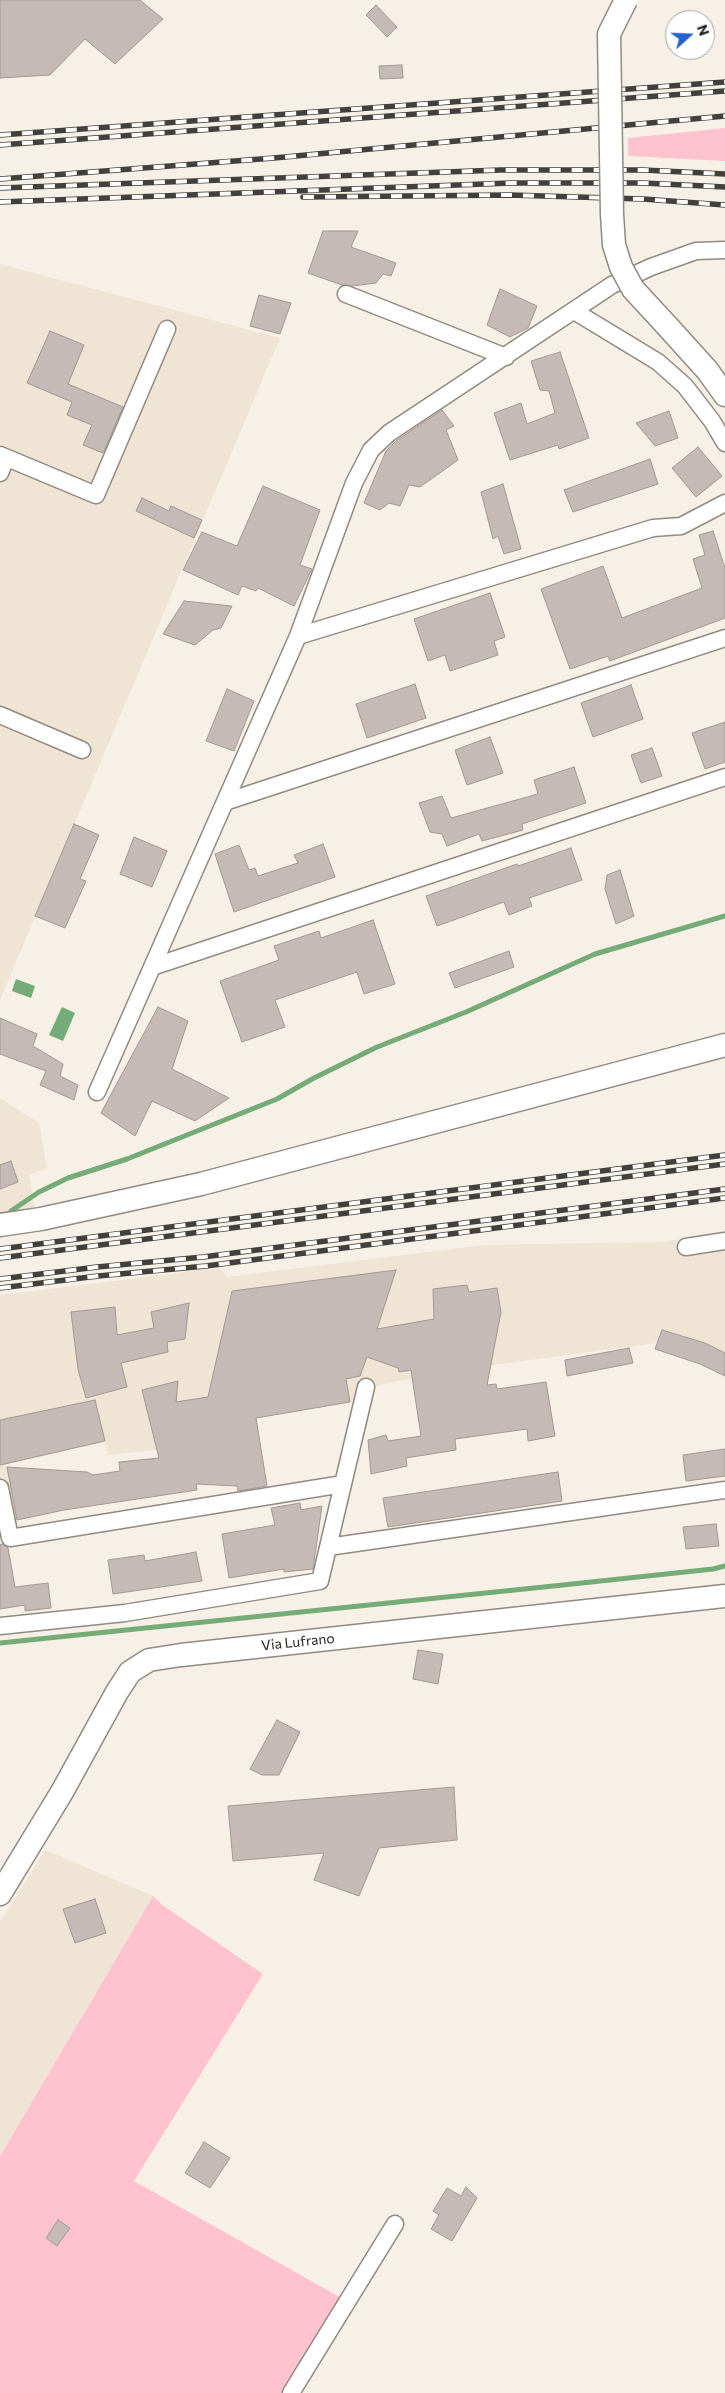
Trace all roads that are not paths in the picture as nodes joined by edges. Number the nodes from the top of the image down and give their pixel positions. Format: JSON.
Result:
{"nodes":[{"id":1,"x":626,"y":0,"type":"edge"},
{"id":2,"x":725,"y":250,"type":"edge"},
{"id":3,"x":346,"y":294,"type":"dead end"},
{"id":4,"x":574,"y":311,"type":"junction"},
{"id":5,"x":167,"y":329,"type":"dead end"},
{"id":6,"x":506,"y":357,"type":"junction"},
{"id":7,"x":725,"y":395,"type":"edge"},
{"id":8,"x":725,"y":444,"type":"edge"},
{"id":9,"x":3,"y":456,"type":"edge"},
{"id":10,"x":0,"y":473,"type":"edge"},
{"id":11,"x":725,"y":503,"type":"edge"},
{"id":12,"x":298,"y":636,"type":"junction"},
{"id":13,"x":725,"y":638,"type":"edge"},
{"id":14,"x":0,"y":715,"type":"edge"},
{"id":15,"x":82,"y":750,"type":"dead end"},
{"id":16,"x":725,"y":777,"type":"edge"},
{"id":17,"x":225,"y":802,"type":"junction"},
{"id":18,"x":152,"y":967,"type":"junction"},
{"id":19,"x":725,"y":1046,"type":"edge"},
{"id":20,"x":96,"y":1092,"type":"dead end"},
{"id":21,"x":0,"y":1225,"type":"edge"},
{"id":22,"x":725,"y":1241,"type":"edge"},
{"id":23,"x":686,"y":1247,"type":"dead end"},
{"id":24,"x":366,"y":1387,"type":"dead end"},
{"id":25,"x":343,"y":1484,"type":"junction"},
{"id":26,"x":0,"y":1488,"type":"edge"},
{"id":27,"x":725,"y":1490,"type":"edge"},
{"id":28,"x":328,"y":1547,"type":"junction"},
{"id":29,"x":725,"y":1596,"type":"edge"},
{"id":30,"x":0,"y":1626,"type":"edge"},
{"id":31,"x":0,"y":1894,"type":"edge"},
{"id":32,"x":395,"y":2224,"type":"dead end"},
{"id":33,"x":291,"y":2393,"type":"edge"}],
"edges":[{"from":1,"to":7,"type":"street","bridge":true},
{"from":2,"to":4,"type":"street"},
{"from":3,"to":6,"type":"street"},
{"from":4,"to":6,"type":"street"},
{"from":4,"to":8,"type":"street"},
{"from":5,"to":9,"type":"street"},
{"from":6,"to":12,"type":"street"},
{"from":9,"to":10,"type":"street"},
{"from":11,"to":12,"type":"street"},
{"from":12,"to":17,"type":"street"},
{"from":13,"to":17,"type":"street"},
{"from":14,"to":15,"type":"street"},
{"from":16,"to":18,"type":"street"},
{"from":17,"to":18,"type":"street"},
{"from":18,"to":20,"type":"street"},
{"from":19,"to":21,"type":"street"},
{"from":22,"to":23,"type":"street"},
{"from":24,"to":25,"type":"street"},
{"from":25,"to":26,"type":"street"},
{"from":25,"to":28,"type":"street"},
{"from":27,"to":28,"type":"street"},
{"from":28,"to":30,"type":"street"},
{"from":29,"to":31,"type":"street","name":"Via Lufrano"},
{"from":32,"to":33,"type":"street"}]}
